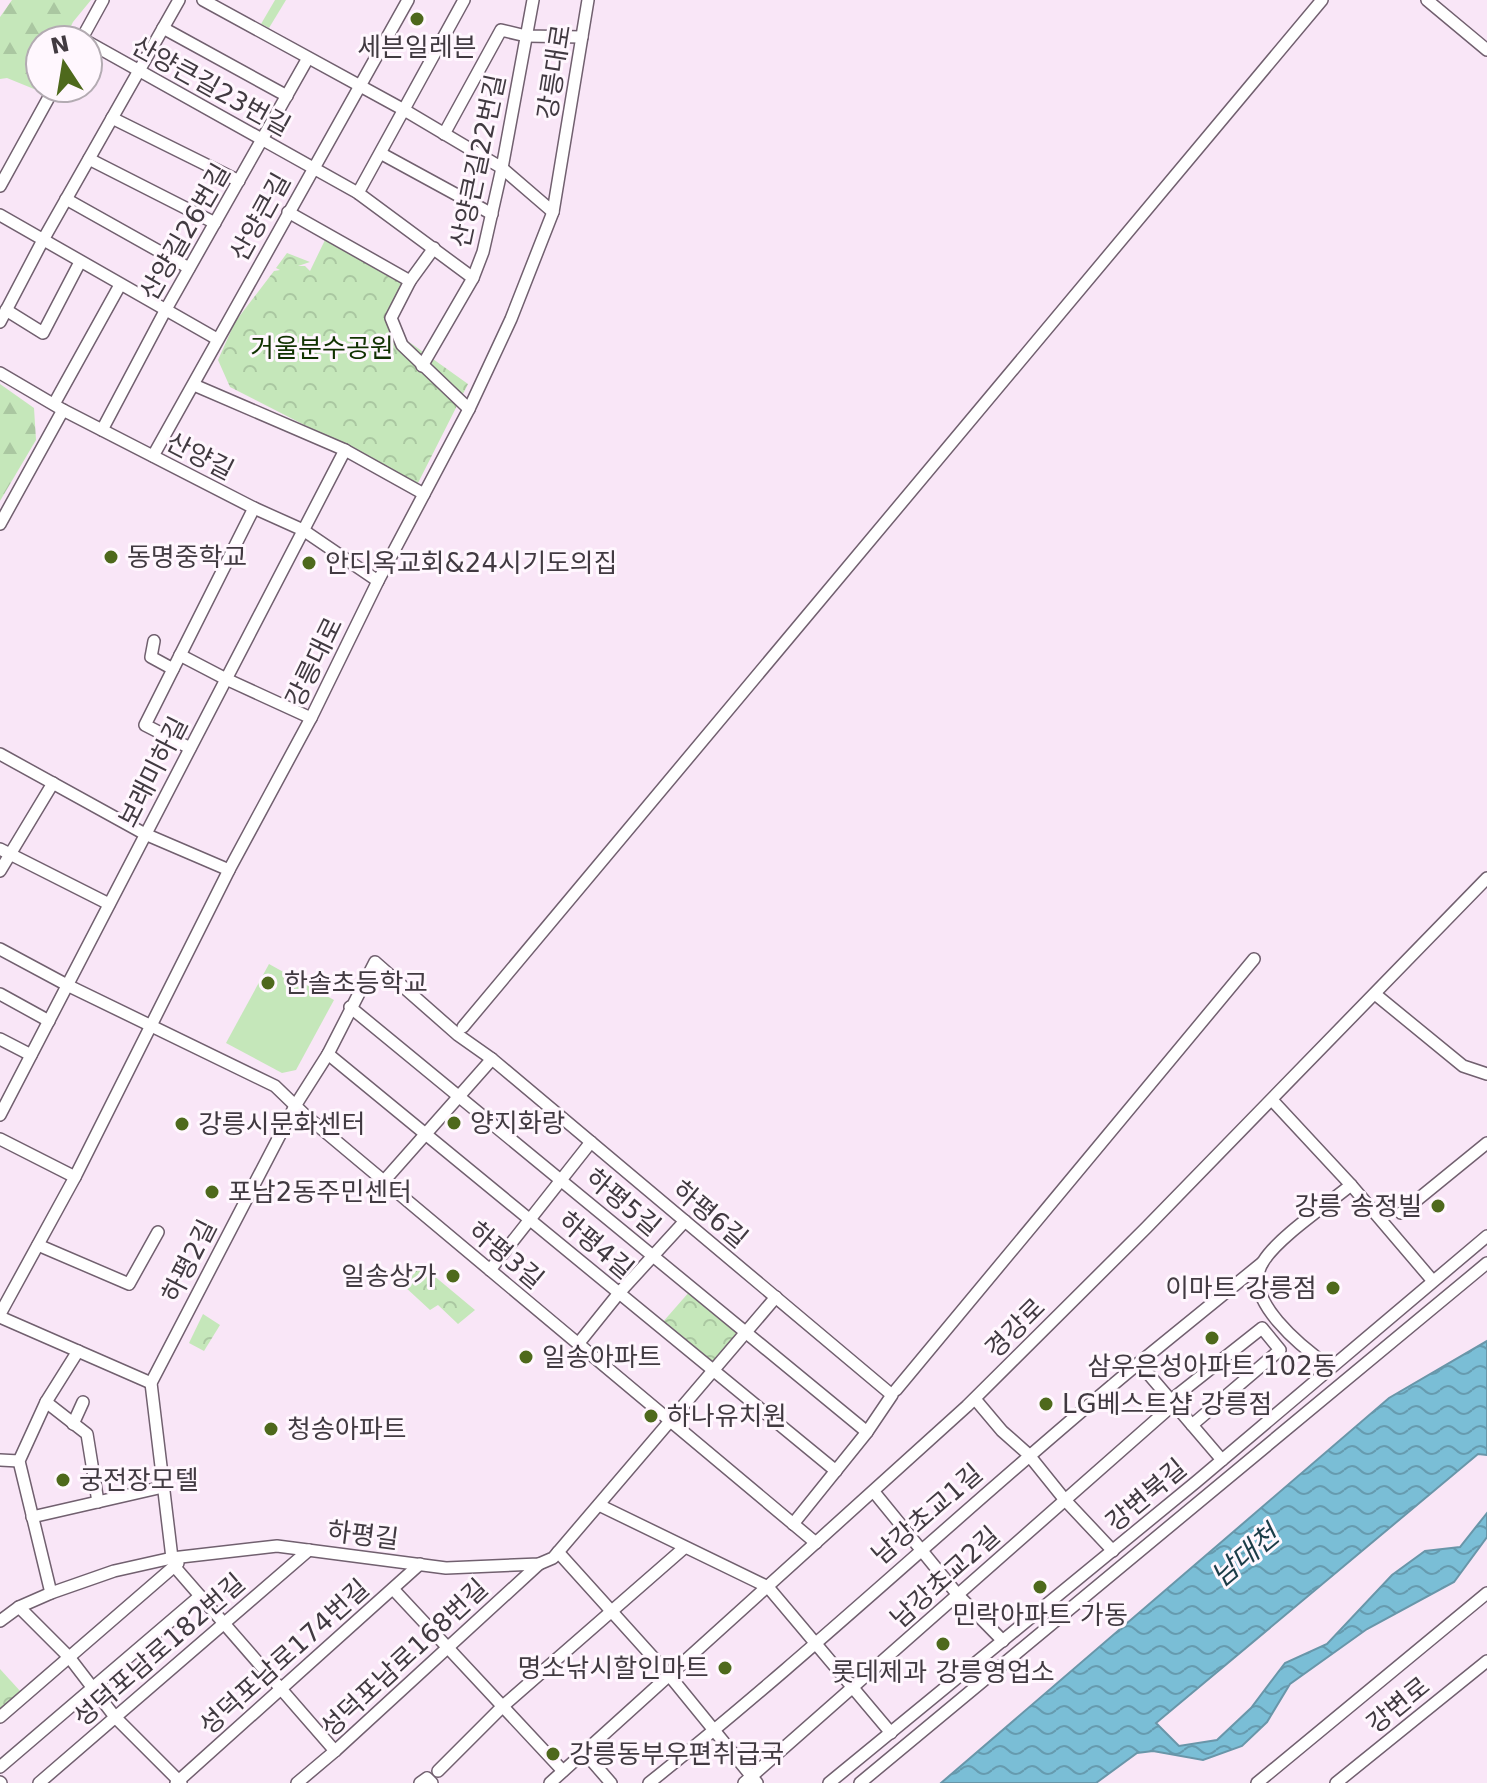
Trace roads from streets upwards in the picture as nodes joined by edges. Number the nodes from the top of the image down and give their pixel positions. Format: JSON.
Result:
{"nodes":[{"id":1,"x":103,"y":0,"type":"edge"},
{"id":2,"x":179,"y":0,"type":"edge"},
{"id":3,"x":203,"y":0,"type":"edge"},
{"id":4,"x":408,"y":0,"type":"edge"},
{"id":5,"x":464,"y":0,"type":"edge"},
{"id":6,"x":533,"y":0,"type":"edge"},
{"id":7,"x":588,"y":0,"type":"edge"},
{"id":8,"x":1322,"y":0,"type":"edge"},
{"id":9,"x":1427,"y":0,"type":"edge"},
{"id":10,"x":92,"y":24,"type":"edge"},
{"id":11,"x":163,"y":28,"type":"junction"},
{"id":12,"x":526,"y":36,"type":"junction"},
{"id":13,"x":582,"y":37,"type":"junction"},
{"id":14,"x":1487,"y":50,"type":"edge"},
{"id":15,"x":104,"y":52,"type":"edge"},
{"id":16,"x":308,"y":58,"type":"junction"},
{"id":17,"x":138,"y":72,"type":"junction"},
{"id":18,"x":361,"y":86,"type":"junction"},
{"id":19,"x":287,"y":96,"type":"junction"},
{"id":20,"x":45,"y":104,"type":"edge"},
{"id":21,"x":406,"y":111,"type":"junction"},
{"id":22,"x":112,"y":118,"type":"junction"},
{"id":23,"x":444,"y":134,"type":"junction"},
{"id":24,"x":262,"y":141,"type":"junction"},
{"id":25,"x":382,"y":154,"type":"junction"},
{"id":26,"x":89,"y":159,"type":"junction"},
{"id":27,"x":313,"y":168,"type":"junction"},
{"id":28,"x":502,"y":168,"type":"junction"},
{"id":29,"x":1,"y":180,"type":"edge"},
{"id":30,"x":239,"y":181,"type":"junction"},
{"id":31,"x":358,"y":193,"type":"junction"},
{"id":32,"x":66,"y":199,"type":"junction"},
{"id":33,"x":288,"y":212,"type":"junction"},
{"id":34,"x":553,"y":212,"type":"junction"},
{"id":35,"x":492,"y":214,"type":"junction"},
{"id":36,"x":0,"y":215,"type":"edge"},
{"id":37,"x":215,"y":223,"type":"junction"},
{"id":38,"x":43,"y":240,"type":"junction"},
{"id":39,"x":434,"y":248,"type":"junction"},
{"id":40,"x":80,"y":262,"type":"junction"},
{"id":41,"x":189,"y":268,"type":"junction"},
{"id":42,"x":473,"y":278,"type":"junction"},
{"id":43,"x":410,"y":281,"type":"junction"},
{"id":44,"x":120,"y":285,"type":"junction"},
{"id":45,"x":165,"y":311,"type":"junction"},
{"id":46,"x":3,"y":316,"type":"edge"},
{"id":47,"x":217,"y":339,"type":"junction"},
{"id":48,"x":422,"y":366,"type":"junction"},
{"id":49,"x":0,"y":373,"type":"edge"},
{"id":50,"x":194,"y":385,"type":"junction"},
{"id":51,"x":58,"y":407,"type":"junction"},
{"id":52,"x":469,"y":409,"type":"junction"},
{"id":53,"x":102,"y":430,"type":"junction"},
{"id":54,"x":345,"y":450,"type":"junction"},
{"id":55,"x":153,"y":456,"type":"junction"},
{"id":56,"x":424,"y":494,"type":"junction"},
{"id":57,"x":254,"y":508,"type":"junction"},
{"id":58,"x":0,"y":524,"type":"edge"},
{"id":59,"x":303,"y":530,"type":"junction"},
{"id":60,"x":378,"y":581,"type":"junction"},
{"id":61,"x":154,"y":641,"type":"dead end"},
{"id":62,"x":180,"y":655,"type":"junction"},
{"id":63,"x":173,"y":669,"type":"junction"},
{"id":64,"x":226,"y":679,"type":"junction"},
{"id":65,"x":311,"y":718,"type":"junction"},
{"id":66,"x":190,"y":748,"type":"junction"},
{"id":67,"x":0,"y":754,"type":"edge"},
{"id":68,"x":53,"y":783,"type":"junction"},
{"id":69,"x":145,"y":834,"type":"junction"},
{"id":70,"x":5,"y":852,"type":"edge"},
{"id":71,"x":229,"y":870,"type":"junction"},
{"id":72,"x":0,"y":871,"type":"edge"},
{"id":73,"x":1487,"y":878,"type":"edge"},
{"id":74,"x":109,"y":904,"type":"junction"},
{"id":75,"x":0,"y":949,"type":"edge"},
{"id":76,"x":1254,"y":959,"type":"dead end"},
{"id":77,"x":375,"y":962,"type":"joint"},
{"id":78,"x":67,"y":985,"type":"junction"},
{"id":79,"x":0,"y":994,"type":"edge"},
{"id":80,"x":1375,"y":994,"type":"junction"},
{"id":81,"x":350,"y":1007,"type":"junction"},
{"id":82,"x":49,"y":1021,"type":"junction"},
{"id":83,"x":152,"y":1025,"type":"junction"},
{"id":84,"x":463,"y":1027,"type":"dead end"},
{"id":85,"x":0,"y":1039,"type":"edge"},
{"id":86,"x":328,"y":1054,"type":"junction"},
{"id":87,"x":31,"y":1055,"type":"junction"},
{"id":88,"x":492,"y":1059,"type":"junction"},
{"id":89,"x":1487,"y":1074,"type":"edge"},
{"id":90,"x":461,"y":1096,"type":"junction"},
{"id":91,"x":1272,"y":1100,"type":"junction"},
{"id":92,"x":295,"y":1106,"type":"junction"},
{"id":93,"x":0,"y":1115,"type":"edge"},
{"id":94,"x":427,"y":1134,"type":"junction"},
{"id":95,"x":0,"y":1139,"type":"edge"},
{"id":96,"x":591,"y":1142,"type":"junction"},
{"id":97,"x":1487,"y":1143,"type":"edge"},
{"id":98,"x":75,"y":1177,"type":"junction"},
{"id":99,"x":562,"y":1180,"type":"junction"},
{"id":100,"x":384,"y":1181,"type":"junction"},
{"id":101,"x":1351,"y":1185,"type":"junction"},
{"id":102,"x":1401,"y":1213,"type":"dead end"},
{"id":103,"x":530,"y":1219,"type":"junction"},
{"id":104,"x":685,"y":1221,"type":"junction"},
{"id":105,"x":158,"y":1232,"type":"dead end"},
{"id":106,"x":1487,"y":1236,"type":"edge"},
{"id":107,"x":38,"y":1245,"type":"junction"},
{"id":108,"x":653,"y":1256,"type":"junction"},
{"id":109,"x":1262,"y":1263,"type":"junction"},
{"id":110,"x":1487,"y":1263,"type":"edge"},
{"id":111,"x":490,"y":1270,"type":"junction"},
{"id":112,"x":1432,"y":1280,"type":"junction"},
{"id":113,"x":619,"y":1293,"type":"junction"},
{"id":114,"x":776,"y":1297,"type":"junction"},
{"id":115,"x":0,"y":1315,"type":"edge"},
{"id":116,"x":746,"y":1332,"type":"junction"},
{"id":117,"x":578,"y":1344,"type":"junction"},
{"id":118,"x":78,"y":1351,"type":"junction"},
{"id":119,"x":1139,"y":1363,"type":"junction"},
{"id":120,"x":1330,"y":1367,"type":"junction"},
{"id":121,"x":713,"y":1370,"type":"junction"},
{"id":122,"x":151,"y":1383,"type":"junction"},
{"id":123,"x":896,"y":1390,"type":"dead end"},
{"id":124,"x":975,"y":1399,"type":"junction"},
{"id":125,"x":46,"y":1402,"type":"junction"},
{"id":126,"x":83,"y":1402,"type":"dead end"},
{"id":127,"x":1172,"y":1402,"type":"junction"},
{"id":128,"x":671,"y":1422,"type":"junction"},
{"id":129,"x":73,"y":1424,"type":"junction"},
{"id":130,"x":1192,"y":1425,"type":"junction"},
{"id":131,"x":867,"y":1432,"type":"junction"},
{"id":132,"x":1028,"y":1454,"type":"junction"},
{"id":133,"x":0,"y":1460,"type":"edge"},
{"id":134,"x":1222,"y":1460,"type":"junction"},
{"id":135,"x":19,"y":1461,"type":"junction"},
{"id":136,"x":836,"y":1471,"type":"junction"},
{"id":137,"x":163,"y":1487,"type":"junction"},
{"id":138,"x":874,"y":1492,"type":"junction"},
{"id":139,"x":1065,"y":1500,"type":"junction"},
{"id":140,"x":98,"y":1502,"type":"junction"},
{"id":141,"x":599,"y":1505,"type":"junction"},
{"id":142,"x":32,"y":1517,"type":"junction"},
{"id":143,"x":793,"y":1524,"type":"junction"},
{"id":144,"x":816,"y":1543,"type":"junction"},
{"id":145,"x":684,"y":1548,"type":"junction"},
{"id":146,"x":921,"y":1549,"type":"junction"},
{"id":147,"x":309,"y":1550,"type":"junction"},
{"id":148,"x":1113,"y":1551,"type":"junction"},
{"id":149,"x":558,"y":1552,"type":"junction"},
{"id":150,"x":177,"y":1561,"type":"junction"},
{"id":151,"x":420,"y":1564,"type":"junction"},
{"id":152,"x":539,"y":1564,"type":"junction"},
{"id":153,"x":768,"y":1587,"type":"junction"},
{"id":154,"x":393,"y":1589,"type":"junction"},
{"id":155,"x":51,"y":1593,"type":"junction"},
{"id":156,"x":1487,"y":1593,"type":"edge"},
{"id":157,"x":958,"y":1595,"type":"junction"},
{"id":158,"x":200,"y":1596,"type":"junction"},
{"id":159,"x":19,"y":1607,"type":"junction"},
{"id":160,"x":611,"y":1611,"type":"junction"},
{"id":161,"x":0,"y":1621,"type":"edge"},
{"id":162,"x":224,"y":1623,"type":"junction"},
{"id":163,"x":1003,"y":1641,"type":"junction"},
{"id":164,"x":815,"y":1643,"type":"junction"},
{"id":165,"x":449,"y":1647,"type":"junction"},
{"id":166,"x":69,"y":1657,"type":"junction"},
{"id":167,"x":1487,"y":1661,"type":"edge"},
{"id":168,"x":669,"y":1675,"type":"junction"},
{"id":169,"x":853,"y":1688,"type":"junction"},
{"id":170,"x":93,"y":1689,"type":"junction"},
{"id":171,"x":281,"y":1689,"type":"junction"},
{"id":172,"x":503,"y":1706,"type":"junction"},
{"id":173,"x":0,"y":1717,"type":"edge"},
{"id":174,"x":115,"y":1717,"type":"junction"},
{"id":175,"x":714,"y":1731,"type":"junction"},
{"id":176,"x":891,"y":1733,"type":"junction"},
{"id":177,"x":335,"y":1751,"type":"junction"},
{"id":178,"x":584,"y":1752,"type":"junction"},
{"id":179,"x":0,"y":1767,"type":"edge"},
{"id":180,"x":438,"y":1771,"type":"dead end"},
{"id":181,"x":563,"y":1771,"type":"junction"},
{"id":182,"x":751,"y":1781,"type":"edge"},
{"id":183,"x":179,"y":1782,"type":"edge"},
{"id":184,"x":39,"y":1783,"type":"edge"},
{"id":185,"x":297,"y":1783,"type":"edge"},
{"id":186,"x":420,"y":1783,"type":"edge"},
{"id":187,"x":432,"y":1783,"type":"edge"},
{"id":188,"x":550,"y":1783,"type":"edge"},
{"id":189,"x":611,"y":1783,"type":"edge"},
{"id":190,"x":649,"y":1783,"type":"edge"},
{"id":191,"x":829,"y":1783,"type":"edge"},
{"id":192,"x":860,"y":1783,"type":"edge"},
{"id":193,"x":1257,"y":1783,"type":"edge"},
{"id":194,"x":1336,"y":1783,"type":"edge"}],
"edges":[{"from":1,"to":10,"type":"street"},
{"from":2,"to":11,"type":"street"},
{"from":3,"to":16,"type":"street"},
{"from":4,"to":18,"type":"street","name":"산양큰길"},
{"from":5,"to":21,"type":"street"},
{"from":6,"to":12,"type":"street","name":"산양큰길22번길"},
{"from":7,"to":13,"type":"street","name":"강릉대로"},
{"from":8,"to":84,"type":"street"},
{"from":9,"to":14,"type":"street"},
{"from":11,"to":17,"type":"street"},
{"from":11,"to":19,"type":"street"},
{"from":12,"to":13,"type":"street"},
{"from":12,"to":23,"type":"street"},
{"from":12,"to":28,"type":"street","name":"산양큰길22번길"},
{"from":13,"to":34,"type":"street","name":"강릉대로"},
{"from":15,"to":17,"type":"street","name":"산양큰길23번길"},
{"from":16,"to":18,"type":"street"},
{"from":16,"to":19,"type":"street","name":"산양길26번길"},
{"from":17,"to":22,"type":"street"},
{"from":17,"to":24,"type":"street","name":"산양큰길23번길"},
{"from":18,"to":21,"type":"street"},
{"from":18,"to":27,"type":"street","name":"산양큰길"},
{"from":19,"to":24,"type":"street","name":"산양길26번길"},
{"from":20,"to":29,"type":"street"},
{"from":21,"to":23,"type":"street"},
{"from":21,"to":25,"type":"street"},
{"from":22,"to":26,"type":"street"},
{"from":22,"to":30,"type":"street"},
{"from":23,"to":28,"type":"street"},
{"from":24,"to":27,"type":"street","name":"산양큰길23번길"},
{"from":24,"to":30,"type":"street","name":"산양길26번길"},
{"from":25,"to":31,"type":"street"},
{"from":25,"to":35,"type":"street"},
{"from":26,"to":32,"type":"street"},
{"from":26,"to":37,"type":"street"},
{"from":27,"to":31,"type":"street","name":"산양큰길23번길"},
{"from":27,"to":33,"type":"street","name":"산양큰길"},
{"from":28,"to":34,"type":"street"},
{"from":28,"to":35,"type":"street","name":"산양큰길22번길"},
{"from":30,"to":37,"type":"street","name":"산양길26번길"},
{"from":31,"to":39,"type":"street","name":"산양큰길23번길"},
{"from":32,"to":38,"type":"street"},
{"from":32,"to":41,"type":"street"},
{"from":33,"to":43,"type":"street"},
{"from":33,"to":47,"type":"street","name":"산양큰길"},
{"from":34,"to":52,"type":"street","name":"강릉대로"},
{"from":35,"to":42,"type":"street","name":"산양큰길22번길"},
{"from":36,"to":38,"type":"street"},
{"from":37,"to":41,"type":"street","name":"산양길26번길"},
{"from":38,"to":40,"type":"street"},
{"from":38,"to":46,"type":"street"},
{"from":39,"to":42,"type":"street","name":"산양큰길23번길"},
{"from":39,"to":43,"type":"street"},
{"from":40,"to":44,"type":"street"},
{"from":40,"to":46,"type":"street"},
{"from":41,"to":45,"type":"street","name":"산양길26번길"},
{"from":42,"to":48,"type":"street","name":"산양큰길22번길"},
{"from":43,"to":48,"type":"street"},
{"from":44,"to":45,"type":"street"},
{"from":44,"to":51,"type":"street"},
{"from":45,"to":47,"type":"street"},
{"from":45,"to":53,"type":"street","name":"산양길26번길"},
{"from":47,"to":50,"type":"street","name":"산양큰길"},
{"from":48,"to":52,"type":"street"},
{"from":49,"to":51,"type":"street","name":"산양길"},
{"from":50,"to":54,"type":"street"},
{"from":50,"to":55,"type":"street","name":"산양큰길"},
{"from":51,"to":53,"type":"street","name":"산양길"},
{"from":51,"to":58,"type":"street"},
{"from":52,"to":56,"type":"street","name":"강릉대로"},
{"from":53,"to":55,"type":"street","name":"산양길"},
{"from":54,"to":56,"type":"street"},
{"from":54,"to":59,"type":"street","name":"보래미하길"},
{"from":55,"to":57,"type":"street","name":"산양길"},
{"from":56,"to":60,"type":"street","name":"강릉대로"},
{"from":57,"to":59,"type":"street","name":"산양길"},
{"from":57,"to":62,"type":"street"},
{"from":59,"to":60,"type":"street","name":"산양길"},
{"from":59,"to":64,"type":"street","name":"보래미하길"},
{"from":60,"to":65,"type":"street","name":"강릉대로"},
{"from":61,"to":63,"type":"street"},
{"from":62,"to":63,"type":"street"},
{"from":62,"to":64,"type":"street"},
{"from":63,"to":66,"type":"street"},
{"from":64,"to":65,"type":"street"},
{"from":64,"to":66,"type":"street","name":"보래미하길"},
{"from":65,"to":71,"type":"street","name":"강릉대로"},
{"from":66,"to":69,"type":"street","name":"보래미하길"},
{"from":67,"to":68,"type":"street"},
{"from":68,"to":69,"type":"street"},
{"from":68,"to":70,"type":"street"},
{"from":69,"to":71,"type":"street"},
{"from":69,"to":74,"type":"street","name":"보래미하길"},
{"from":70,"to":72,"type":"street"},
{"from":70,"to":74,"type":"street"},
{"from":71,"to":83,"type":"street","name":"강릉대로"},
{"from":73,"to":80,"type":"street","name":"경강로"},
{"from":74,"to":78,"type":"street","name":"보래미하길"},
{"from":75,"to":78,"type":"street","name":"하평3길"},
{"from":76,"to":123,"type":"street"},
{"from":77,"to":81,"type":"street","name":"하평2길"},
{"from":77,"to":88,"type":"street","name":"하평6길"},
{"from":78,"to":82,"type":"street","name":"보래미하길"},
{"from":78,"to":83,"type":"street","name":"하평3길"},
{"from":79,"to":82,"type":"street"},
{"from":80,"to":89,"type":"street"},
{"from":80,"to":91,"type":"street","name":"경강로"},
{"from":81,"to":86,"type":"street","name":"하평2길"},
{"from":81,"to":90,"type":"street","name":"하평5길"},
{"from":82,"to":87,"type":"street","name":"보래미하길"},
{"from":83,"to":92,"type":"street","name":"하평3길"},
{"from":83,"to":98,"type":"street","name":"강릉대로"},
{"from":85,"to":87,"type":"street"},
{"from":86,"to":92,"type":"street","name":"하평2길"},
{"from":86,"to":94,"type":"street","name":"하평4길"},
{"from":87,"to":93,"type":"street","name":"보래미하길"},
{"from":88,"to":90,"type":"street"},
{"from":88,"to":96,"type":"street","name":"하평6길"},
{"from":90,"to":94,"type":"street"},
{"from":90,"to":99,"type":"street","name":"하평5길"},
{"from":91,"to":101,"type":"street"},
{"from":91,"to":124,"type":"street","name":"경강로"},
{"from":92,"to":100,"type":"street","name":"하평3길"},
{"from":92,"to":122,"type":"street","name":"하평2길"},
{"from":94,"to":100,"type":"street"},
{"from":94,"to":103,"type":"street","name":"하평4길"},
{"from":95,"to":98,"type":"street"},
{"from":96,"to":99,"type":"street"},
{"from":96,"to":104,"type":"street","name":"하평6길"},
{"from":97,"to":102,"type":"street"},
{"from":98,"to":107,"type":"street","name":"강릉대로"},
{"from":99,"to":103,"type":"street"},
{"from":99,"to":108,"type":"street","name":"하평5길"},
{"from":100,"to":111,"type":"street","name":"하평3길"},
{"from":101,"to":109,"type":"street","name":"남강초교1길"},
{"from":101,"to":112,"type":"street"},
{"from":103,"to":111,"type":"street"},
{"from":103,"to":113,"type":"street","name":"하평4길"},
{"from":104,"to":108,"type":"street"},
{"from":104,"to":114,"type":"street","name":"하평6길"},
{"from":105,"to":107,"type":"street"},
{"from":106,"to":112,"type":"street","name":"강변북길"},
{"from":107,"to":115,"type":"street","name":"강릉대로"},
{"from":108,"to":113,"type":"street"},
{"from":108,"to":116,"type":"street","name":"하평5길"},
{"from":109,"to":119,"type":"street","name":"남강초교1길"},
{"from":109,"to":120,"type":"street"},
{"from":110,"to":192,"type":"street"},
{"from":111,"to":117,"type":"street","name":"하평3길"},
{"from":112,"to":120,"type":"street","name":"강변북길"},
{"from":113,"to":117,"type":"street"},
{"from":113,"to":121,"type":"street","name":"하평4길"},
{"from":114,"to":116,"type":"street","name":"하평길"},
{"from":114,"to":131,"type":"street","name":"하평6길"},
{"from":115,"to":118,"type":"street"},
{"from":116,"to":121,"type":"street","name":"하평길"},
{"from":116,"to":131,"type":"street","name":"하평5길"},
{"from":117,"to":128,"type":"street","name":"하평3길"},
{"from":118,"to":122,"type":"street"},
{"from":118,"to":125,"type":"street"},
{"from":119,"to":127,"type":"street"},
{"from":119,"to":132,"type":"street","name":"남강초교1길"},
{"from":120,"to":134,"type":"street","name":"강변북길"},
{"from":121,"to":128,"type":"street","name":"하평길"},
{"from":121,"to":136,"type":"street","name":"하평4길"},
{"from":122,"to":137,"type":"street"},
{"from":124,"to":132,"type":"street"},
{"from":124,"to":138,"type":"street","name":"경강로"},
{"from":125,"to":129,"type":"street"},
{"from":125,"to":135,"type":"street"},
{"from":126,"to":129,"type":"street"},
{"from":127,"to":130,"type":"street"},
{"from":127,"to":130,"type":"street","name":"남강초교2길"},
{"from":127,"to":139,"type":"street","name":"남강초교2길"},
{"from":128,"to":141,"type":"street","name":"하평길"},
{"from":128,"to":143,"type":"street","name":"하평3길"},
{"from":129,"to":140,"type":"street"},
{"from":130,"to":134,"type":"street"},
{"from":131,"to":136,"type":"street","name":"하평6길"},
{"from":132,"to":139,"type":"street"},
{"from":132,"to":146,"type":"street","name":"남강초교1길"},
{"from":133,"to":135,"type":"street"},
{"from":134,"to":148,"type":"street","name":"강변북길"},
{"from":135,"to":142,"type":"street"},
{"from":136,"to":143,"type":"street","name":"하평6길"},
{"from":137,"to":140,"type":"street"},
{"from":137,"to":150,"type":"street"},
{"from":138,"to":144,"type":"street","name":"경강로"},
{"from":138,"to":146,"type":"street"},
{"from":139,"to":148,"type":"street"},
{"from":139,"to":157,"type":"street","name":"남강초교2길"},
{"from":140,"to":142,"type":"street"},
{"from":141,"to":145,"type":"street"},
{"from":141,"to":149,"type":"street","name":"하평길"},
{"from":142,"to":155,"type":"street"},
{"from":143,"to":144,"type":"street","name":"하평3길"},
{"from":144,"to":153,"type":"street","name":"경강로"},
{"from":145,"to":153,"type":"street"},
{"from":145,"to":160,"type":"street"},
{"from":146,"to":157,"type":"street"},
{"from":146,"to":164,"type":"street","name":"남강초교1길"},
{"from":147,"to":150,"type":"street","name":"하평길"},
{"from":147,"to":151,"type":"street","name":"하평길"},
{"from":147,"to":162,"type":"street","name":"성덕포남로182번길"},
{"from":148,"to":163,"type":"street","name":"강변북길"},
{"from":149,"to":152,"type":"street","name":"하평길"},
{"from":149,"to":160,"type":"street"},
{"from":150,"to":155,"type":"street","name":"하평길"},
{"from":150,"to":158,"type":"street"},
{"from":150,"to":166,"type":"street"},
{"from":151,"to":152,"type":"street","name":"하평길"},
{"from":151,"to":154,"type":"street","name":"성덕포남로174번길"},
{"from":152,"to":165,"type":"street","name":"성덕포남로168번길"},
{"from":153,"to":164,"type":"street"},
{"from":153,"to":168,"type":"street","name":"경강로"},
{"from":154,"to":165,"type":"street"},
{"from":154,"to":171,"type":"street","name":"성덕포남로174번길"},
{"from":155,"to":159,"type":"street","name":"하평길"},
{"from":156,"to":193,"type":"street"},
{"from":157,"to":163,"type":"street"},
{"from":157,"to":169,"type":"street","name":"남강초교2길"},
{"from":158,"to":162,"type":"street"},
{"from":158,"to":170,"type":"street"},
{"from":159,"to":161,"type":"street","name":"하평길"},
{"from":159,"to":166,"type":"street"},
{"from":160,"to":168,"type":"street"},
{"from":160,"to":172,"type":"street"},
{"from":162,"to":171,"type":"street"},
{"from":162,"to":174,"type":"street","name":"성덕포남로182번길"},
{"from":163,"to":176,"type":"street","name":"강변북길"},
{"from":164,"to":169,"type":"street"},
{"from":164,"to":175,"type":"street","name":"남강초교1길"},
{"from":165,"to":172,"type":"street"},
{"from":165,"to":177,"type":"street","name":"성덕포남로168번길"},
{"from":166,"to":170,"type":"street"},
{"from":166,"to":173,"type":"street"},
{"from":167,"to":194,"type":"street","name":"강변로"},
{"from":168,"to":175,"type":"street"},
{"from":168,"to":178,"type":"street","name":"경강로"},
{"from":169,"to":176,"type":"street"},
{"from":169,"to":182,"type":"street","name":"남강초교2길"},
{"from":170,"to":174,"type":"street"},
{"from":170,"to":179,"type":"street"},
{"from":171,"to":177,"type":"street"},
{"from":171,"to":183,"type":"street","name":"성덕포남로174번길"},
{"from":172,"to":180,"type":"street"},
{"from":172,"to":181,"type":"street"},
{"from":174,"to":183,"type":"street"},
{"from":174,"to":184,"type":"street","name":"성덕포남로182번길"},
{"from":175,"to":182,"type":"street"},
{"from":175,"to":190,"type":"street","name":"남강초교1길"},
{"from":176,"to":191,"type":"street","name":"강변북길"},
{"from":177,"to":185,"type":"street","name":"성덕포남로168번길"},
{"from":178,"to":181,"type":"street","name":"경강로"},
{"from":178,"to":189,"type":"street"},
{"from":181,"to":188,"type":"street","name":"경강로"},
{"from":186,"to":187,"type":"street"}]}
